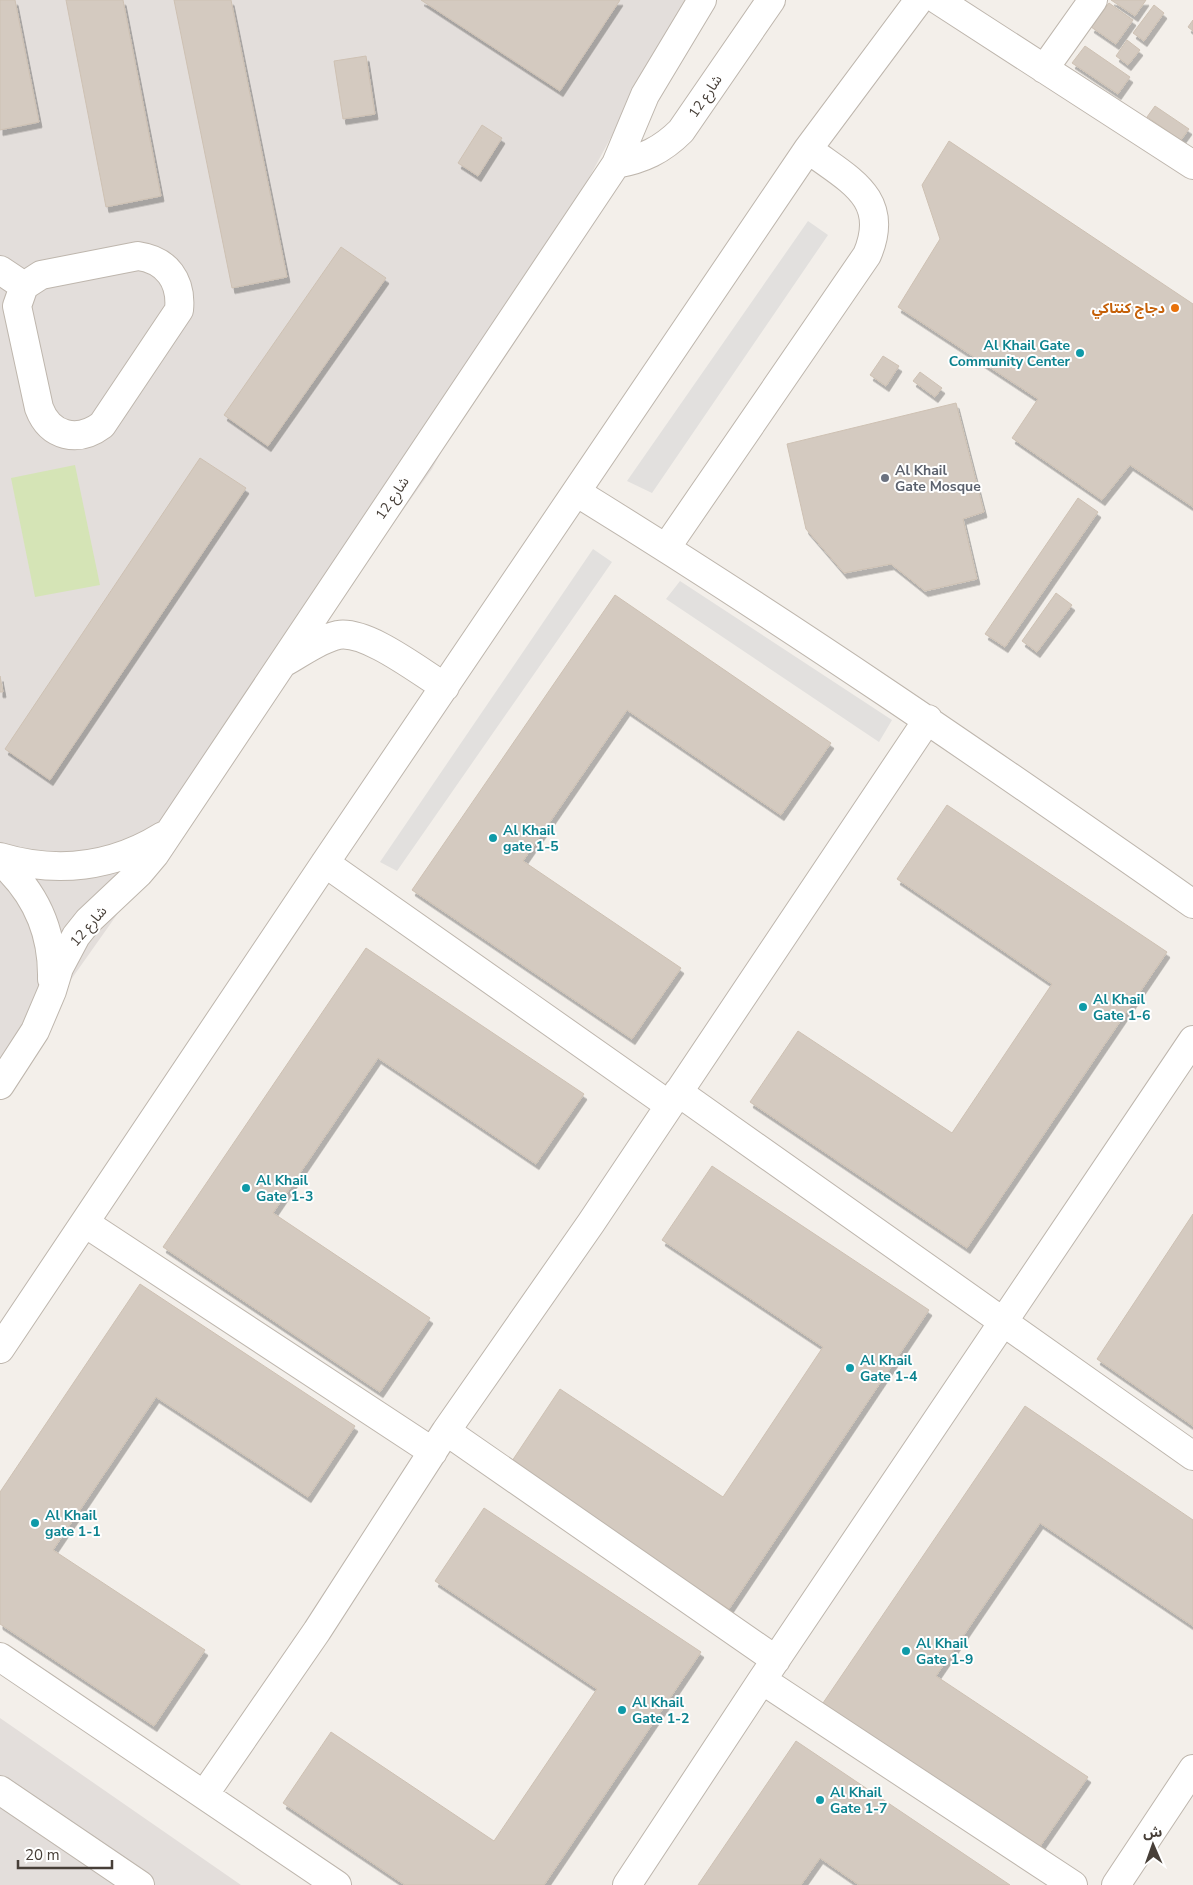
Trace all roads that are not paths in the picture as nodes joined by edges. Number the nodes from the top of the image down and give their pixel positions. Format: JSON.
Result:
{"nodes":[{"id":1,"x":702,"y":0,"type":"edge"},
{"id":2,"x":771,"y":0,"type":"edge"},
{"id":3,"x":919,"y":0,"type":"edge"},
{"id":4,"x":938,"y":0,"type":"edge"},
{"id":5,"x":1089,"y":2,"type":"edge"},
{"id":6,"x":1044,"y":68,"type":"junction"},
{"id":7,"x":808,"y":149,"type":"junction"},
{"id":8,"x":616,"y":164,"type":"junction"},
{"id":9,"x":1193,"y":165,"type":"edge"},
{"id":10,"x":0,"y":270,"type":"edge"},
{"id":11,"x":24,"y":286,"type":"junction"},
{"id":12,"x":576,"y":492,"type":"junction"},
{"id":13,"x":666,"y":548,"type":"junction"},
{"id":14,"x":280,"y":664,"type":"junction"},
{"id":15,"x":445,"y":687,"type":"junction"},
{"id":16,"x":928,"y":719,"type":"junction"},
{"id":17,"x":169,"y":833,"type":"junction"},
{"id":18,"x":0,"y":859,"type":"edge"},
{"id":19,"x":325,"y":863,"type":"junction"},
{"id":20,"x":1193,"y":904,"type":"edge"},
{"id":21,"x":52,"y":991,"type":"junction"},
{"id":22,"x":1193,"y":1040,"type":"edge"},
{"id":23,"x":0,"y":1085,"type":"edge"},
{"id":24,"x":674,"y":1099,"type":"junction"},
{"id":25,"x":85,"y":1224,"type":"junction"},
{"id":26,"x":1004,"y":1324,"type":"junction"},
{"id":27,"x":0,"y":1350,"type":"edge"},
{"id":28,"x":440,"y":1442,"type":"junction"},
{"id":29,"x":1193,"y":1456,"type":"edge"},
{"id":30,"x":0,"y":1657,"type":"edge"},
{"id":31,"x":769,"y":1670,"type":"junction"},
{"id":32,"x":1193,"y":1769,"type":"edge"},
{"id":33,"x":0,"y":1790,"type":"edge"},
{"id":34,"x":204,"y":1795,"type":"junction"},
{"id":35,"x":140,"y":1885,"type":"edge"},
{"id":36,"x":337,"y":1885,"type":"edge"},
{"id":37,"x":627,"y":1885,"type":"edge"},
{"id":38,"x":1073,"y":1885,"type":"edge"},
{"id":39,"x":1116,"y":1885,"type":"edge"}],
"edges":[{"from":1,"to":8,"type":"street","name":"شارع 12"},
{"from":2,"to":8,"type":"street","name":"شارع 12"},
{"from":3,"to":7,"type":"street"},
{"from":4,"to":6,"type":"street"},
{"from":5,"to":6,"type":"street"},
{"from":6,"to":9,"type":"street"},
{"from":7,"to":12,"type":"street"},
{"from":7,"to":13,"type":"street"},
{"from":8,"to":14,"type":"street","name":"شارع 12"},
{"from":10,"to":11,"type":"street"},
{"from":11,"to":11,"type":"street"},
{"from":12,"to":13,"type":"street"},
{"from":12,"to":15,"type":"street"},
{"from":13,"to":16,"type":"street"},
{"from":14,"to":15,"type":"street"},
{"from":14,"to":17,"type":"street","name":"شارع 12"},
{"from":15,"to":19,"type":"street"},
{"from":16,"to":20,"type":"street"},
{"from":16,"to":24,"type":"street"},
{"from":17,"to":18,"type":"street","name":"شارع 12"},
{"from":17,"to":21,"type":"street","name":"شارع 12"},
{"from":18,"to":21,"type":"street"},
{"from":19,"to":24,"type":"street"},
{"from":19,"to":25,"type":"street"},
{"from":21,"to":23,"type":"street","name":"شارع 12"},
{"from":22,"to":26,"type":"street"},
{"from":24,"to":26,"type":"street"},
{"from":24,"to":28,"type":"street"},
{"from":25,"to":27,"type":"street"},
{"from":25,"to":28,"type":"street"},
{"from":26,"to":29,"type":"street"},
{"from":26,"to":31,"type":"street"},
{"from":28,"to":31,"type":"street"},
{"from":28,"to":34,"type":"street"},
{"from":30,"to":34,"type":"street"},
{"from":31,"to":37,"type":"street"},
{"from":31,"to":38,"type":"street"},
{"from":32,"to":39,"type":"street"},
{"from":33,"to":35,"type":"street"},
{"from":34,"to":36,"type":"street"}]}
